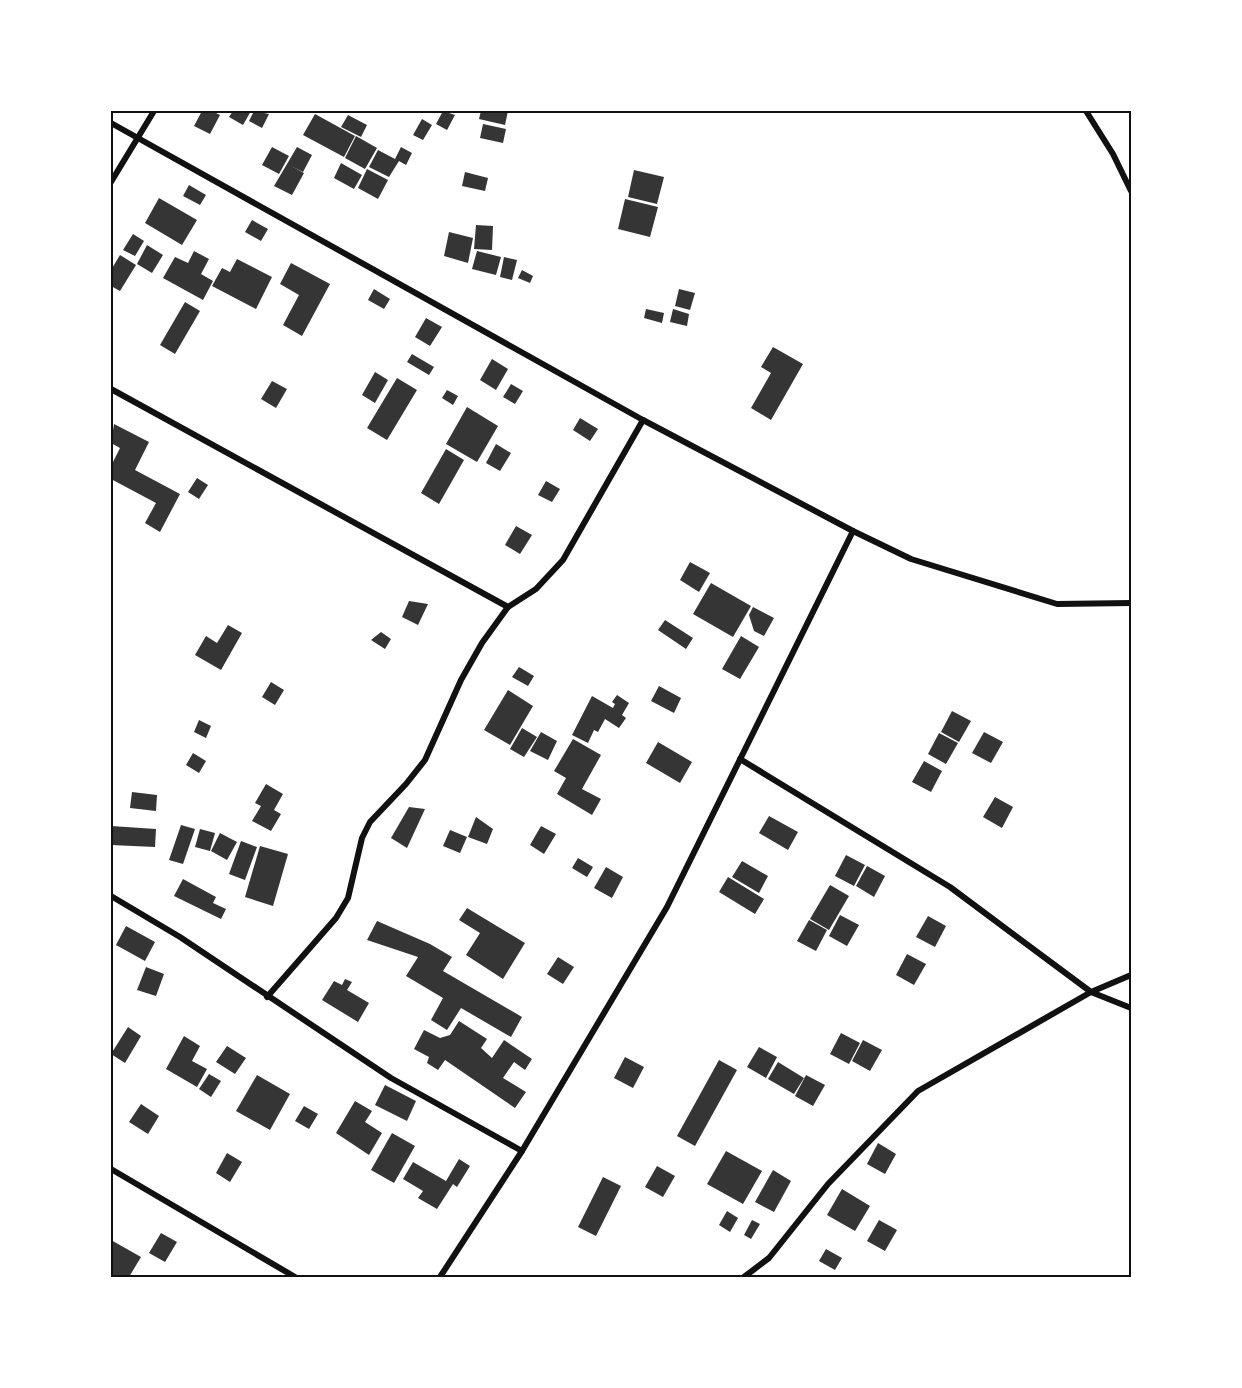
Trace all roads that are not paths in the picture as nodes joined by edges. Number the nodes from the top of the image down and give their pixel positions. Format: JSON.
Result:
{"nodes":[{"id":1,"x":154,"y":111,"type":"edge"},
{"id":2,"x":1086,"y":111,"type":"edge"},
{"id":3,"x":111,"y":123,"type":"edge"},
{"id":4,"x":139,"y":139,"type":"junction"},
{"id":5,"x":111,"y":183,"type":"edge"},
{"id":6,"x":1131,"y":191,"type":"edge"},
{"id":7,"x":111,"y":389,"type":"edge"},
{"id":8,"x":643,"y":420,"type":"junction"},
{"id":9,"x":853,"y":531,"type":"junction"},
{"id":10,"x":1131,"y":603,"type":"edge"},
{"id":11,"x":508,"y":607,"type":"junction"},
{"id":12,"x":740,"y":759,"type":"junction"},
{"id":13,"x":111,"y":896,"type":"edge"},
{"id":14,"x":1131,"y":975,"type":"edge"},
{"id":15,"x":1091,"y":992,"type":"junction"},
{"id":16,"x":267,"y":997,"type":"junction"},
{"id":17,"x":1131,"y":1008,"type":"edge"},
{"id":18,"x":522,"y":1151,"type":"junction"},
{"id":19,"x":111,"y":1169,"type":"edge"},
{"id":20,"x":295,"y":1277,"type":"edge"},
{"id":21,"x":440,"y":1277,"type":"edge"},
{"id":22,"x":744,"y":1277,"type":"edge"}],
"edges":[{"from":1,"to":4,"type":"street"},
{"from":2,"to":6,"type":"street"},
{"from":3,"to":4,"type":"street"},
{"from":4,"to":5,"type":"street"},
{"from":4,"to":8,"type":"street"},
{"from":7,"to":11,"type":"street"},
{"from":8,"to":9,"type":"street"},
{"from":8,"to":11,"type":"street"},
{"from":9,"to":10,"type":"street"},
{"from":9,"to":12,"type":"street"},
{"from":11,"to":16,"type":"street"},
{"from":12,"to":15,"type":"street"},
{"from":12,"to":18,"type":"street"},
{"from":13,"to":16,"type":"street"},
{"from":14,"to":15,"type":"street"},
{"from":15,"to":17,"type":"street"},
{"from":15,"to":22,"type":"street"},
{"from":16,"to":18,"type":"street"},
{"from":18,"to":21,"type":"street"},
{"from":19,"to":20,"type":"street"}]}
